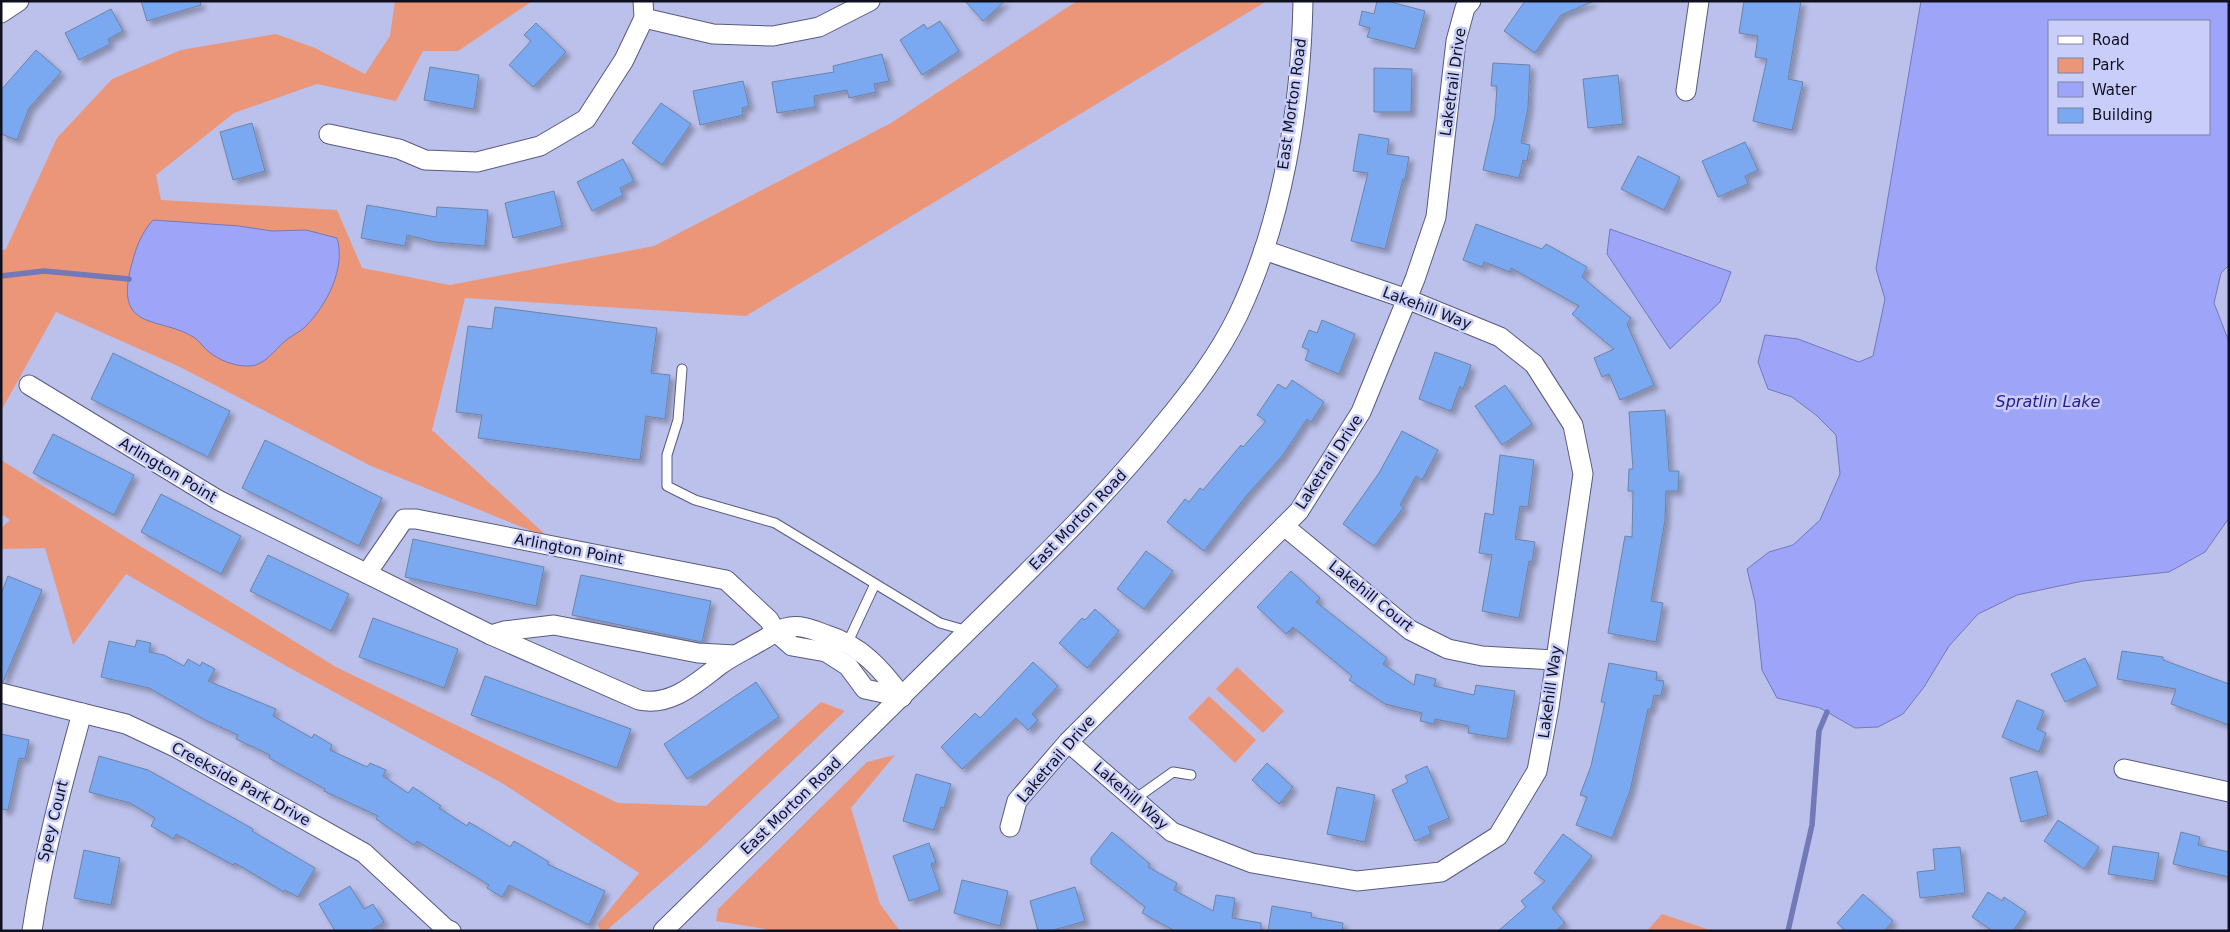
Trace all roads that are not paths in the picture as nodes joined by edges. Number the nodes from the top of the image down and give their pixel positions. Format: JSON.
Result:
{"nodes":[{"id":1,"x":19,"y":1,"type":"edge"},
{"id":2,"x":870,"y":1,"type":"edge"},
{"id":3,"x":1303,"y":1,"type":"edge"},
{"id":4,"x":1471,"y":1,"type":"edge"},
{"id":5,"x":1699,"y":1,"type":"edge"},
{"id":6,"x":643,"y":10,"type":"edge"},
{"id":7,"x":1,"y":13,"type":"edge"},
{"id":8,"x":1686,"y":91,"type":"dead end"},
{"id":9,"x":329,"y":134,"type":"dead end"},
{"id":10,"x":1264,"y":250,"type":"junction"},
{"id":11,"x":1407,"y":299,"type":"junction"},
{"id":12,"x":682,"y":369,"type":"dead end"},
{"id":13,"x":29,"y":385,"type":"dead end"},
{"id":14,"x":1284,"y":526,"type":"junction"},
{"id":15,"x":366,"y":573,"type":"junction"},
{"id":16,"x":875,"y":584,"type":"junction"},
{"id":17,"x":969,"y":631,"type":"junction"},
{"id":18,"x":776,"y":632,"type":"junction"},
{"id":19,"x":491,"y":635,"type":"junction"},
{"id":20,"x":843,"y":652,"type":"junction"},
{"id":21,"x":734,"y":655,"type":"junction"},
{"id":22,"x":1554,"y":660,"type":"junction"},
{"id":23,"x":1,"y":693,"type":"edge"},
{"id":24,"x":902,"y":697,"type":"junction"},
{"id":25,"x":82,"y":713,"type":"junction"},
{"id":26,"x":1068,"y":742,"type":"junction"},
{"id":27,"x":2124,"y":769,"type":"dead end"},
{"id":28,"x":1191,"y":775,"type":"dead end"},
{"id":29,"x":2229,"y":792,"type":"edge"},
{"id":30,"x":1135,"y":799,"type":"junction"},
{"id":31,"x":1010,"y":827,"type":"dead end"},
{"id":32,"x":447,"y":930,"type":"edge"},
{"id":33,"x":32,"y":931,"type":"edge"},
{"id":34,"x":663,"y":931,"type":"edge"}],
"edges":[{"from":1,"to":7,"type":"street"},
{"from":2,"to":6,"type":"street"},
{"from":3,"to":10,"type":"street","name":"East Morton Road"},
{"from":4,"to":11,"type":"street","name":"Laketrail Drive"},
{"from":5,"to":8,"type":"street"},
{"from":6,"to":9,"type":"street"},
{"from":10,"to":11,"type":"street","name":"Lakehill Way"},
{"from":10,"to":17,"type":"street","name":"East Morton Road"},
{"from":11,"to":14,"type":"street","name":"Laketrail Drive"},
{"from":11,"to":22,"type":"street","name":"Lakehill Way"},
{"from":12,"to":16,"type":"lane"},
{"from":13,"to":15,"type":"street","name":"Arlington Point"},
{"from":14,"to":22,"type":"street","name":"Lakehill Court"},
{"from":14,"to":26,"type":"street","name":"Laketrail Drive"},
{"from":15,"to":18,"type":"street","name":"Arlington Point"},
{"from":15,"to":19,"type":"street","name":"Arlington Point"},
{"from":16,"to":17,"type":"lane"},
{"from":16,"to":20,"type":"lane"},
{"from":17,"to":24,"type":"street","name":"East Morton Road"},
{"from":18,"to":20,"type":"street","name":"Arlington Point"},
{"from":18,"to":21,"type":"street","name":"Arlington Point"},
{"from":19,"to":21,"type":"street"},
{"from":19,"to":21,"type":"street","name":"Arlington Point"},
{"from":20,"to":24,"type":"street","name":"Arlington Point"},
{"from":20,"to":24,"type":"street","name":"Arlington Point"},
{"from":22,"to":30,"type":"street","name":"Lakehill Way"},
{"from":23,"to":25,"type":"street","name":"Creekside Park Drive"},
{"from":24,"to":34,"type":"street","name":"East Morton Road"},
{"from":25,"to":32,"type":"street","name":"Creekside Park Drive"},
{"from":25,"to":33,"type":"street","name":"Spey Court"},
{"from":26,"to":30,"type":"street","name":"Lakehill Way"},
{"from":26,"to":31,"type":"street","name":"Laketrail Drive"},
{"from":27,"to":29,"type":"street"},
{"from":28,"to":30,"type":"lane"}]}
